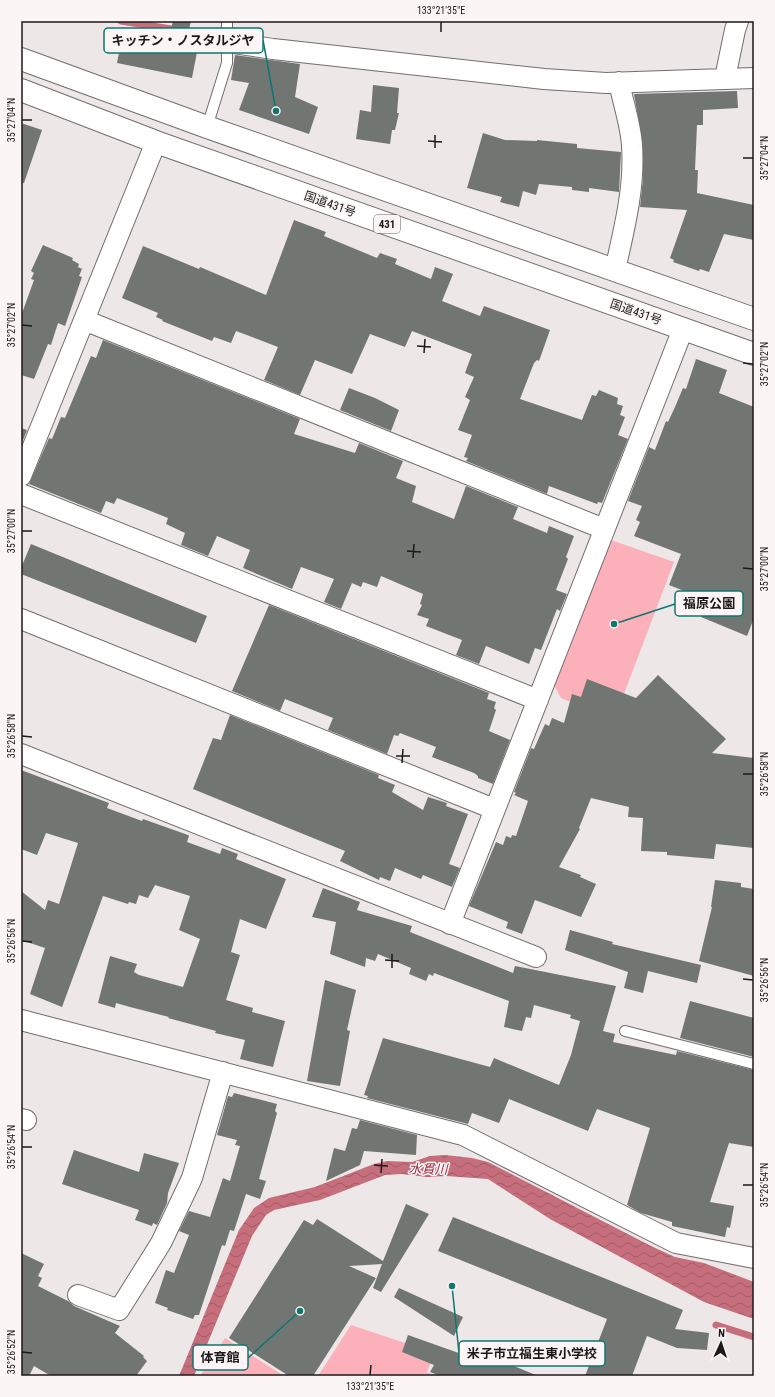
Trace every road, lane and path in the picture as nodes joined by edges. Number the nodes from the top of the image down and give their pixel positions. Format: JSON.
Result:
{"nodes":[{"id":1,"x":227,"y":21,"type":"edge"},
{"id":2,"x":738,"y":21,"type":"edge"},
{"id":3,"x":227,"y":42,"type":"junction"},
{"id":4,"x":21,"y":59,"type":"edge"},
{"id":5,"x":725,"y":78,"type":"junction"},
{"id":6,"x":754,"y":78,"type":"edge"},
{"id":7,"x":619,"y":82,"type":"junction"},
{"id":8,"x":21,"y":90,"type":"edge"},
{"id":9,"x":207,"y":127,"type":"junction"},
{"id":10,"x":156,"y":142,"type":"junction"},
{"id":11,"x":615,"y":270,"type":"junction"},
{"id":12,"x":754,"y":319,"type":"edge"},
{"id":13,"x":84,"y":320,"type":"junction"},
{"id":14,"x":683,"y":329,"type":"junction"},
{"id":15,"x":754,"y":354,"type":"edge"},
{"id":16,"x":21,"y":476,"type":"edge"},
{"id":17,"x":21,"y":494,"type":"edge"},
{"id":18,"x":604,"y":529,"type":"junction"},
{"id":19,"x":21,"y":619,"type":"edge"},
{"id":20,"x":538,"y":700,"type":"junction"},
{"id":21,"x":21,"y":754,"type":"edge"},
{"id":22,"x":494,"y":809,"type":"junction"},
{"id":23,"x":450,"y":924,"type":"junction"},
{"id":24,"x":536,"y":957,"type":"dead end"},
{"id":25,"x":21,"y":1020,"type":"edge"},
{"id":26,"x":625,"y":1031,"type":"dead end"},
{"id":27,"x":754,"y":1064,"type":"edge"},
{"id":28,"x":224,"y":1072,"type":"junction"},
{"id":29,"x":754,"y":1258,"type":"edge"},
{"id":30,"x":78,"y":1295,"type":"dead end"}],
"edges":[{"from":1,"to":3,"type":"lane"},
{"from":2,"to":5,"type":"street"},
{"from":3,"to":7,"type":"street"},
{"from":3,"to":9,"type":"lane"},
{"from":4,"to":9,"type":"highway"},
{"from":5,"to":6,"type":"street"},
{"from":5,"to":7,"type":"street"},
{"from":7,"to":11,"type":"street"},
{"from":8,"to":10,"type":"highway","name":"国道431号","number":"431"},
{"from":9,"to":11,"type":"highway"},
{"from":10,"to":13,"type":"street"},
{"from":10,"to":14,"type":"highway","name":"国道431号","number":"431"},
{"from":11,"to":12,"type":"highway"},
{"from":13,"to":16,"type":"street"},
{"from":13,"to":18,"type":"street"},
{"from":14,"to":15,"type":"highway","name":"国道431号","number":"431"},
{"from":14,"to":18,"type":"street"},
{"from":17,"to":20,"type":"street"},
{"from":18,"to":20,"type":"street"},
{"from":19,"to":22,"type":"street"},
{"from":20,"to":22,"type":"street"},
{"from":21,"to":23,"type":"street"},
{"from":22,"to":23,"type":"street"},
{"from":23,"to":24,"type":"street"},
{"from":25,"to":28,"type":"street"},
{"from":26,"to":27,"type":"lane"},
{"from":28,"to":29,"type":"street"},
{"from":28,"to":30,"type":"street"}]}
